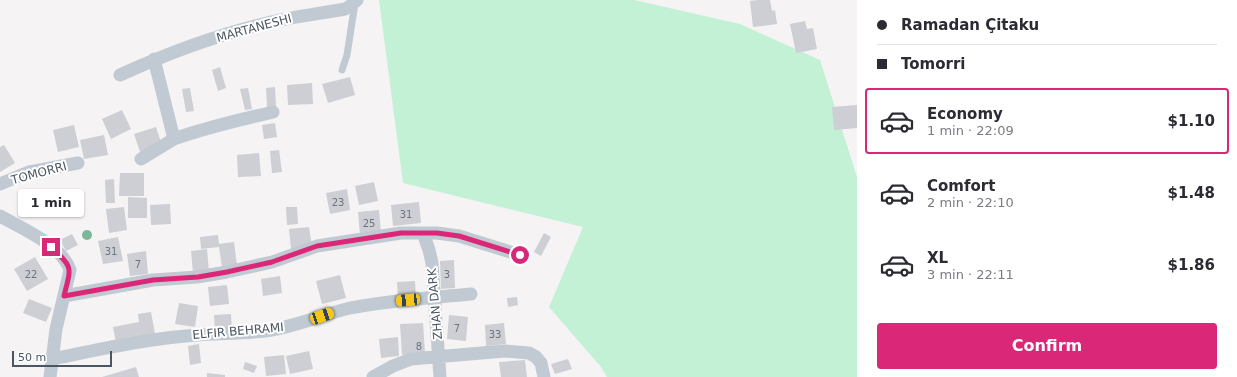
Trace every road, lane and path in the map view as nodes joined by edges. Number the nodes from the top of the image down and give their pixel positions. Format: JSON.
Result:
{"nodes":[{"id":1,"x":356,"y":1,"type":"edge"},
{"id":2,"x":154,"y":59,"type":"junction"},
{"id":3,"x":342,"y":70,"type":"dead end"},
{"id":4,"x":120,"y":75,"type":"dead end"},
{"id":5,"x":274,"y":112,"type":"dead end"},
{"id":6,"x":174,"y":140,"type":"junction"},
{"id":7,"x":141,"y":160,"type":"dead end"},
{"id":8,"x":78,"y":163,"type":"dead end"},
{"id":9,"x":0,"y":184,"type":"edge"},
{"id":10,"x":0,"y":216,"type":"edge"},
{"id":11,"x":423,"y":233,"type":"junction"},
{"id":12,"x":520,"y":255,"type":"dead end"},
{"id":13,"x":471,"y":294,"type":"dead end"},
{"id":14,"x":64,"y":296,"type":"junction"},
{"id":15,"x":434,"y":297,"type":"junction"},
{"id":16,"x":439,"y":357,"type":"junction"},
{"id":17,"x":52,"y":360,"type":"junction"},
{"id":18,"x":50,"y":377,"type":"edge"},
{"id":19,"x":372,"y":377,"type":"edge"},
{"id":20,"x":440,"y":377,"type":"edge"},
{"id":21,"x":544,"y":377,"type":"edge"}],
"edges":[{"from":1,"to":2,"type":"street","name":"MARTANESHI"},
{"from":1,"to":3,"type":"lane","name":"MARTANESHI"},
{"from":2,"to":4,"type":"street","name":"MARTANESHI"},
{"from":2,"to":6,"type":"street"},
{"from":5,"to":6,"type":"street"},
{"from":6,"to":7,"type":"street"},
{"from":8,"to":9,"type":"street","name":"TOMORRI"},
{"from":10,"to":14,"type":"street"},
{"from":11,"to":12,"type":"street"},
{"from":11,"to":14,"type":"street"},
{"from":11,"to":15,"type":"street","name":"ZHAN DARK"},
{"from":13,"to":15,"type":"street","name":"ELFIR BEHRAMI"},
{"from":14,"to":17,"type":"street"},
{"from":15,"to":16,"type":"street","name":"ZHAN DARK"},
{"from":15,"to":17,"type":"street","name":"ELFIR BEHRAMI"},
{"from":16,"to":19,"type":"street"},
{"from":16,"to":20,"type":"street","name":"ZHAN DARK"},
{"from":16,"to":21,"type":"street"},
{"from":17,"to":18,"type":"street"}]}
